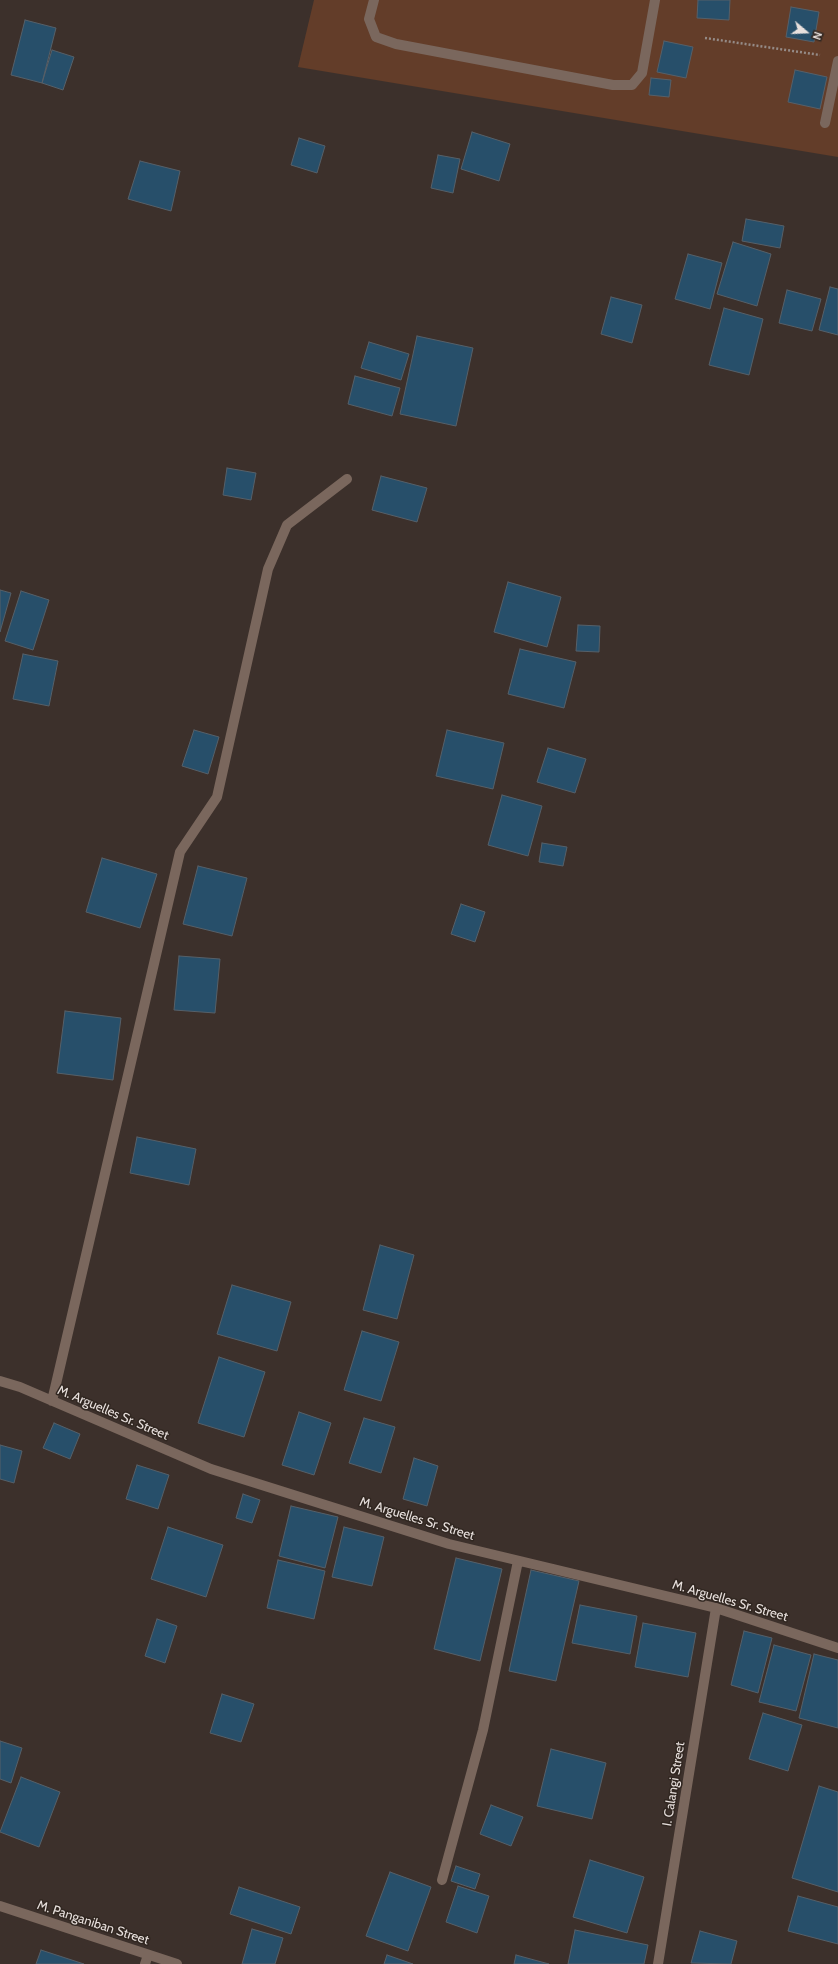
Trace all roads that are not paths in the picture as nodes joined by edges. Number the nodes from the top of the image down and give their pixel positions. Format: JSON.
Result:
{"nodes":[{"id":1,"x":374,"y":0,"type":"edge"},
{"id":2,"x":655,"y":0,"type":"edge"},
{"id":3,"x":838,"y":61,"type":"edge"},
{"id":4,"x":825,"y":123,"type":"dead end"},
{"id":5,"x":347,"y":479,"type":"dead end"},
{"id":6,"x":0,"y":1381,"type":"edge"},
{"id":7,"x":52,"y":1401,"type":"junction"},
{"id":8,"x":518,"y":1561,"type":"junction"},
{"id":9,"x":716,"y":1608,"type":"junction"},
{"id":10,"x":838,"y":1648,"type":"edge"},
{"id":11,"x":442,"y":1880,"type":"dead end"},
{"id":12,"x":0,"y":1906,"type":"edge"},
{"id":13,"x":147,"y":1959,"type":"edge"},
{"id":14,"x":177,"y":1964,"type":"edge"},
{"id":15,"x":658,"y":1964,"type":"edge"}],
"edges":[{"from":1,"to":2,"type":"street"},
{"from":3,"to":4,"type":"street"},
{"from":5,"to":7,"type":"street"},
{"from":6,"to":7,"type":"street","name":"M. Arguelles Sr. Street"},
{"from":7,"to":8,"type":"street","name":"M. Arguelles Sr. Street"},
{"from":8,"to":9,"type":"street","name":"M. Arguelles Sr. Street"},
{"from":8,"to":11,"type":"street"},
{"from":9,"to":10,"type":"street","name":"M. Arguelles Sr. Street"},
{"from":9,"to":15,"type":"street","name":"I. Calangi Street"},
{"from":12,"to":13,"type":"street","name":"M. Panganiban Street"},
{"from":13,"to":14,"type":"street","name":"M. Panganiban Street"}]}
